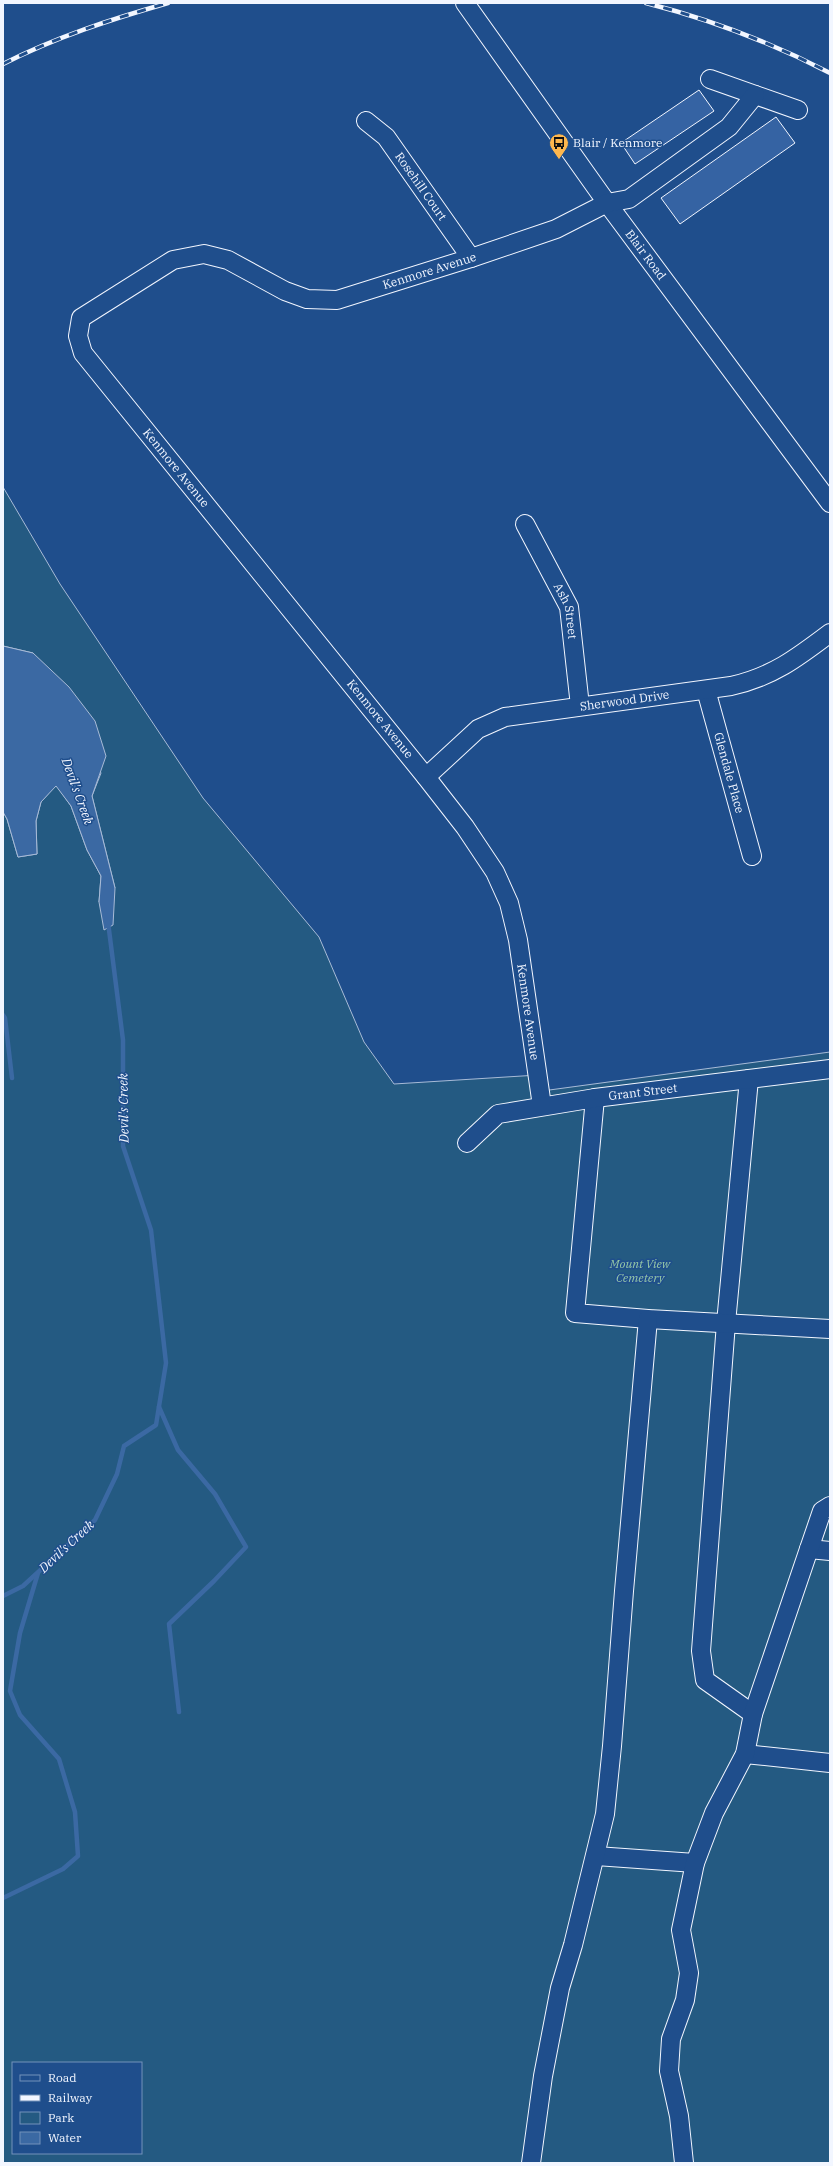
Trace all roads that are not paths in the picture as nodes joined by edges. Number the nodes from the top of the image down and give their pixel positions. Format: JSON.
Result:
{"nodes":[{"id":1,"x":464,"y":3,"type":"edge"},
{"id":2,"x":710,"y":79,"type":"dead end"},
{"id":3,"x":756,"y":95,"type":"junction"},
{"id":4,"x":798,"y":110,"type":"dead end"},
{"id":5,"x":366,"y":121,"type":"dead end"},
{"id":6,"x":608,"y":203,"type":"junction"},
{"id":7,"x":471,"y":258,"type":"junction"},
{"id":8,"x":830,"y":503,"type":"edge"},
{"id":9,"x":525,"y":524,"type":"dead end"},
{"id":10,"x":830,"y":633,"type":"edge"},
{"id":11,"x":706,"y":690,"type":"junction"},
{"id":12,"x":580,"y":706,"type":"junction"},
{"id":13,"x":426,"y":777,"type":"junction"},
{"id":14,"x":752,"y":856,"type":"dead end"},
{"id":15,"x":830,"y":1069,"type":"edge"},
{"id":16,"x":749,"y":1079,"type":"junction"},
{"id":17,"x":595,"y":1098,"type":"junction"},
{"id":18,"x":542,"y":1106,"type":"junction"},
{"id":19,"x":467,"y":1143,"type":"dead end"},
{"id":20,"x":648,"y":1320,"type":"junction"},
{"id":21,"x":726,"y":1323,"type":"junction"},
{"id":22,"x":830,"y":1329,"type":"edge"},
{"id":23,"x":830,"y":1506,"type":"edge"},
{"id":24,"x":809,"y":1549,"type":"junction"},
{"id":25,"x":830,"y":1551,"type":"edge"},
{"id":26,"x":753,"y":1714,"type":"junction"},
{"id":27,"x":745,"y":1754,"type":"junction"},
{"id":28,"x":830,"y":1763,"type":"edge"},
{"id":29,"x":596,"y":1856,"type":"junction"},
{"id":30,"x":695,"y":1863,"type":"junction"},
{"id":31,"x":531,"y":2163,"type":"edge"},
{"id":32,"x":684,"y":2163,"type":"edge"}],
"edges":[{"from":1,"to":6,"type":"street","name":"Blair Road"},
{"from":2,"to":3,"type":"street"},
{"from":3,"to":4,"type":"street"},
{"from":3,"to":6,"type":"street","name":"Kenmore Avenue"},
{"from":5,"to":7,"type":"street","name":"Rosehill Court"},
{"from":6,"to":7,"type":"street","name":"Kenmore Avenue"},
{"from":6,"to":8,"type":"street","name":"Blair Road"},
{"from":7,"to":13,"type":"street","name":"Kenmore Avenue"},
{"from":9,"to":12,"type":"street","name":"Ash Street"},
{"from":10,"to":11,"type":"street","name":"Sherwood Drive"},
{"from":11,"to":12,"type":"street","name":"Sherwood Drive"},
{"from":11,"to":14,"type":"street","name":"Glendale Place"},
{"from":12,"to":13,"type":"street","name":"Sherwood Drive"},
{"from":13,"to":18,"type":"street","name":"Kenmore Avenue"},
{"from":15,"to":16,"type":"street","name":"Grant Street"},
{"from":16,"to":17,"type":"street","name":"Grant Street"},
{"from":16,"to":21,"type":"street"},
{"from":17,"to":18,"type":"street","name":"Grant Street"},
{"from":17,"to":20,"type":"street"},
{"from":18,"to":19,"type":"street","name":"Grant Street"},
{"from":20,"to":21,"type":"street"},
{"from":20,"to":29,"type":"street"},
{"from":21,"to":22,"type":"street"},
{"from":21,"to":26,"type":"street"},
{"from":23,"to":24,"type":"street"},
{"from":24,"to":25,"type":"street"},
{"from":24,"to":26,"type":"street"},
{"from":26,"to":27,"type":"street"},
{"from":27,"to":28,"type":"street"},
{"from":27,"to":30,"type":"street"},
{"from":29,"to":30,"type":"street"},
{"from":29,"to":31,"type":"street"},
{"from":30,"to":32,"type":"street"}]}
